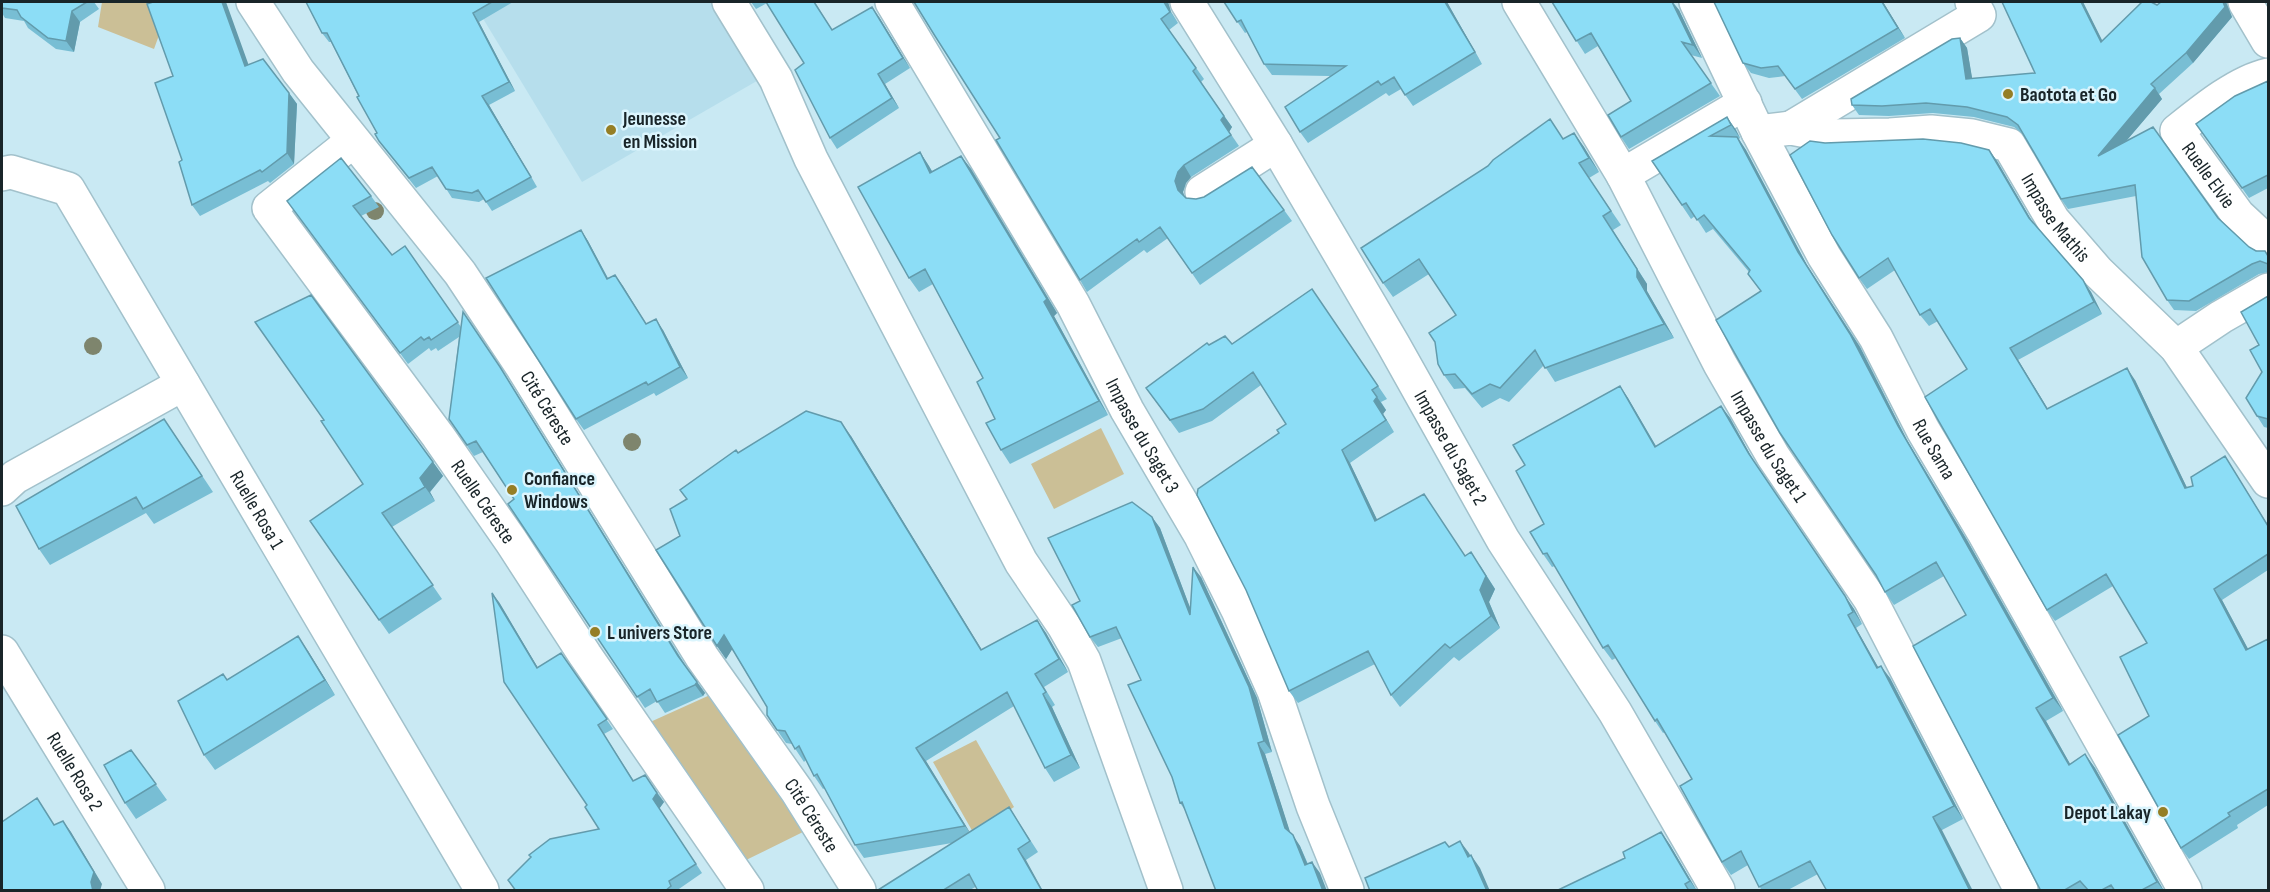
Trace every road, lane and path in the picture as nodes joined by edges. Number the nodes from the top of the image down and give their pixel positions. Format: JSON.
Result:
{"nodes":[{"id":1,"x":253,"y":2,"type":"edge"},
{"id":2,"x":729,"y":2,"type":"edge"},
{"id":3,"x":892,"y":2,"type":"edge"},
{"id":4,"x":1187,"y":2,"type":"edge"},
{"id":5,"x":1519,"y":2,"type":"edge"},
{"id":6,"x":1696,"y":2,"type":"edge"},
{"id":7,"x":2245,"y":2,"type":"edge"},
{"id":8,"x":1985,"y":6,"type":"edge"},
{"id":9,"x":2268,"y":41,"type":"edge"},
{"id":10,"x":2268,"y":75,"type":"edge"},
{"id":11,"x":1745,"y":103,"type":"junction"},
{"id":12,"x":1791,"y":128,"type":"junction"},
{"id":13,"x":1758,"y":132,"type":"junction"},
{"id":14,"x":353,"y":141,"type":"junction"},
{"id":15,"x":1276,"y":145,"type":"junction"},
{"id":16,"x":2,"y":174,"type":"edge"},
{"id":17,"x":1623,"y":175,"type":"junction"},
{"id":18,"x":1202,"y":192,"type":"dead end"},
{"id":19,"x":2268,"y":243,"type":"edge"},
{"id":20,"x":2268,"y":290,"type":"edge"},
{"id":21,"x":2176,"y":347,"type":"junction"},
{"id":22,"x":183,"y":384,"type":"junction"},
{"id":23,"x":2268,"y":481,"type":"edge"},
{"id":24,"x":2,"y":489,"type":"edge"},
{"id":25,"x":2,"y":652,"type":"edge"},
{"id":26,"x":148,"y":891,"type":"edge"},
{"id":27,"x":482,"y":891,"type":"edge"},
{"id":28,"x":747,"y":891,"type":"edge"},
{"id":29,"x":859,"y":891,"type":"edge"},
{"id":30,"x":1166,"y":891,"type":"edge"},
{"id":31,"x":1347,"y":891,"type":"edge"},
{"id":32,"x":1718,"y":891,"type":"edge"},
{"id":33,"x":2021,"y":891,"type":"edge"},
{"id":34,"x":2185,"y":891,"type":"edge"}],
"edges":[{"from":1,"to":14,"type":"street","name":"Cité Céreste"},
{"from":2,"to":30,"type":"street"},
{"from":3,"to":31,"type":"street","name":"Impasse du Saget 3"},
{"from":4,"to":15,"type":"street","name":"Impasse du Saget 2"},
{"from":5,"to":17,"type":"street","name":"Impasse du Saget 1"},
{"from":6,"to":11,"type":"street","name":"Rue Sama"},
{"from":7,"to":9,"type":"street"},
{"from":8,"to":12,"type":"street"},
{"from":10,"to":19,"type":"street","name":"Ruelle Elvie"},
{"from":11,"to":13,"type":"street","name":"Rue Sama"},
{"from":11,"to":17,"type":"street"},
{"from":12,"to":13,"type":"street","name":"Impasse Mathis"},
{"from":12,"to":21,"type":"street","name":"Impasse Mathis"},
{"from":13,"to":34,"type":"street","name":"Rue Sama"},
{"from":14,"to":28,"type":"street","name":"Ruelle Céreste"},
{"from":14,"to":29,"type":"street","name":"Cité Céreste"},
{"from":15,"to":18,"type":"street"},
{"from":15,"to":32,"type":"street","name":"Impasse du Saget 2"},
{"from":16,"to":22,"type":"street","name":"Ruelle Rosa 1"},
{"from":17,"to":33,"type":"street","name":"Impasse du Saget 1"},
{"from":20,"to":21,"type":"street"},
{"from":21,"to":23,"type":"street","name":"Impasse Mathis"},
{"from":22,"to":24,"type":"street"},
{"from":22,"to":27,"type":"street","name":"Ruelle Rosa 1"},
{"from":25,"to":26,"type":"street","name":"Ruelle Rosa 2"}]}
